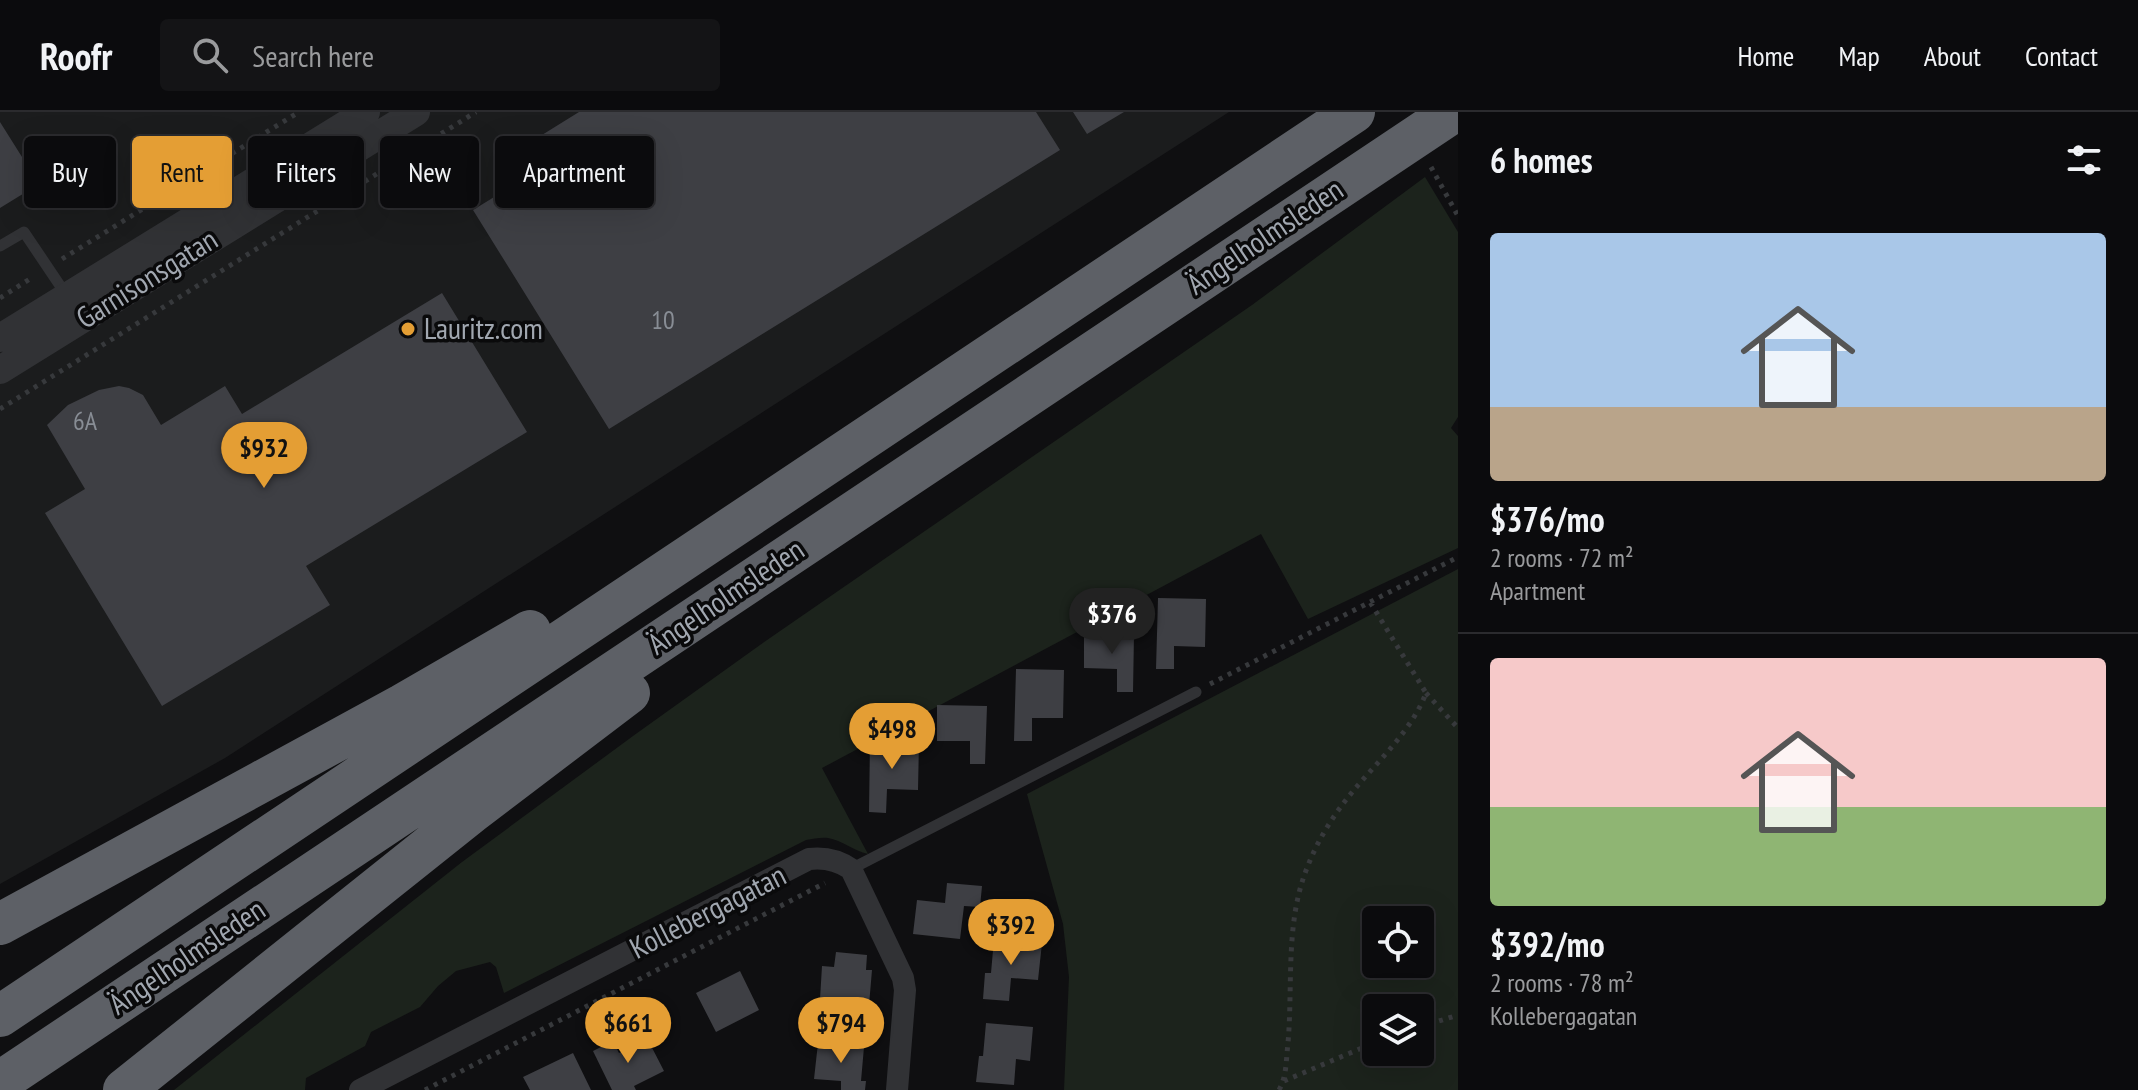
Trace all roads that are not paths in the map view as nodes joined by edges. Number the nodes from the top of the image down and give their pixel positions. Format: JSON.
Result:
{"nodes":[{"id":1,"x":366,"y":112,"type":"edge"},
{"id":2,"x":416,"y":112,"type":"edge"},
{"id":3,"x":1354,"y":112,"type":"edge"},
{"id":4,"x":1453,"y":112,"type":"edge"},
{"id":5,"x":0,"y":246,"type":"edge"},
{"id":6,"x":67,"y":297,"type":"junction"},
{"id":7,"x":0,"y":338,"type":"edge"},
{"id":8,"x":0,"y":370,"type":"edge"},
{"id":9,"x":896,"y":484,"type":"junction"},
{"id":10,"x":721,"y":535,"type":"junction"},
{"id":11,"x":1196,"y":692,"type":"road end"},
{"id":12,"x":851,"y":869,"type":"junction"},
{"id":13,"x":0,"y":924,"type":"edge"},
{"id":14,"x":0,"y":1016,"type":"edge"},
{"id":15,"x":0,"y":1082,"type":"edge"},
{"id":16,"x":124,"y":1090,"type":"edge"},
{"id":17,"x":360,"y":1090,"type":"edge"},
{"id":18,"x":897,"y":1090,"type":"edge"}],
"edges":[{"from":1,"to":6,"type":"street","name":"Garnisonsgatan"},
{"from":2,"to":8,"type":"street","name":"Garnisonsgatan"},
{"from":3,"to":10,"type":"highway","name":"Ängelholmsleden"},
{"from":4,"to":9,"type":"highway","name":"Ängelholmsleden"},
{"from":5,"to":6,"type":"lane"},
{"from":6,"to":7,"type":"street","name":"Garnisonsgatan"},
{"from":9,"to":15,"type":"highway","name":"Ängelholmsleden"},
{"from":9,"to":16,"type":"highway"},
{"from":10,"to":13,"type":"highway"},
{"from":10,"to":14,"type":"highway","name":"Ängelholmsleden"},
{"from":11,"to":12,"type":"lane"},
{"from":12,"to":17,"type":"street","name":"Kollebergagatan"},
{"from":12,"to":18,"type":"street"}]}
